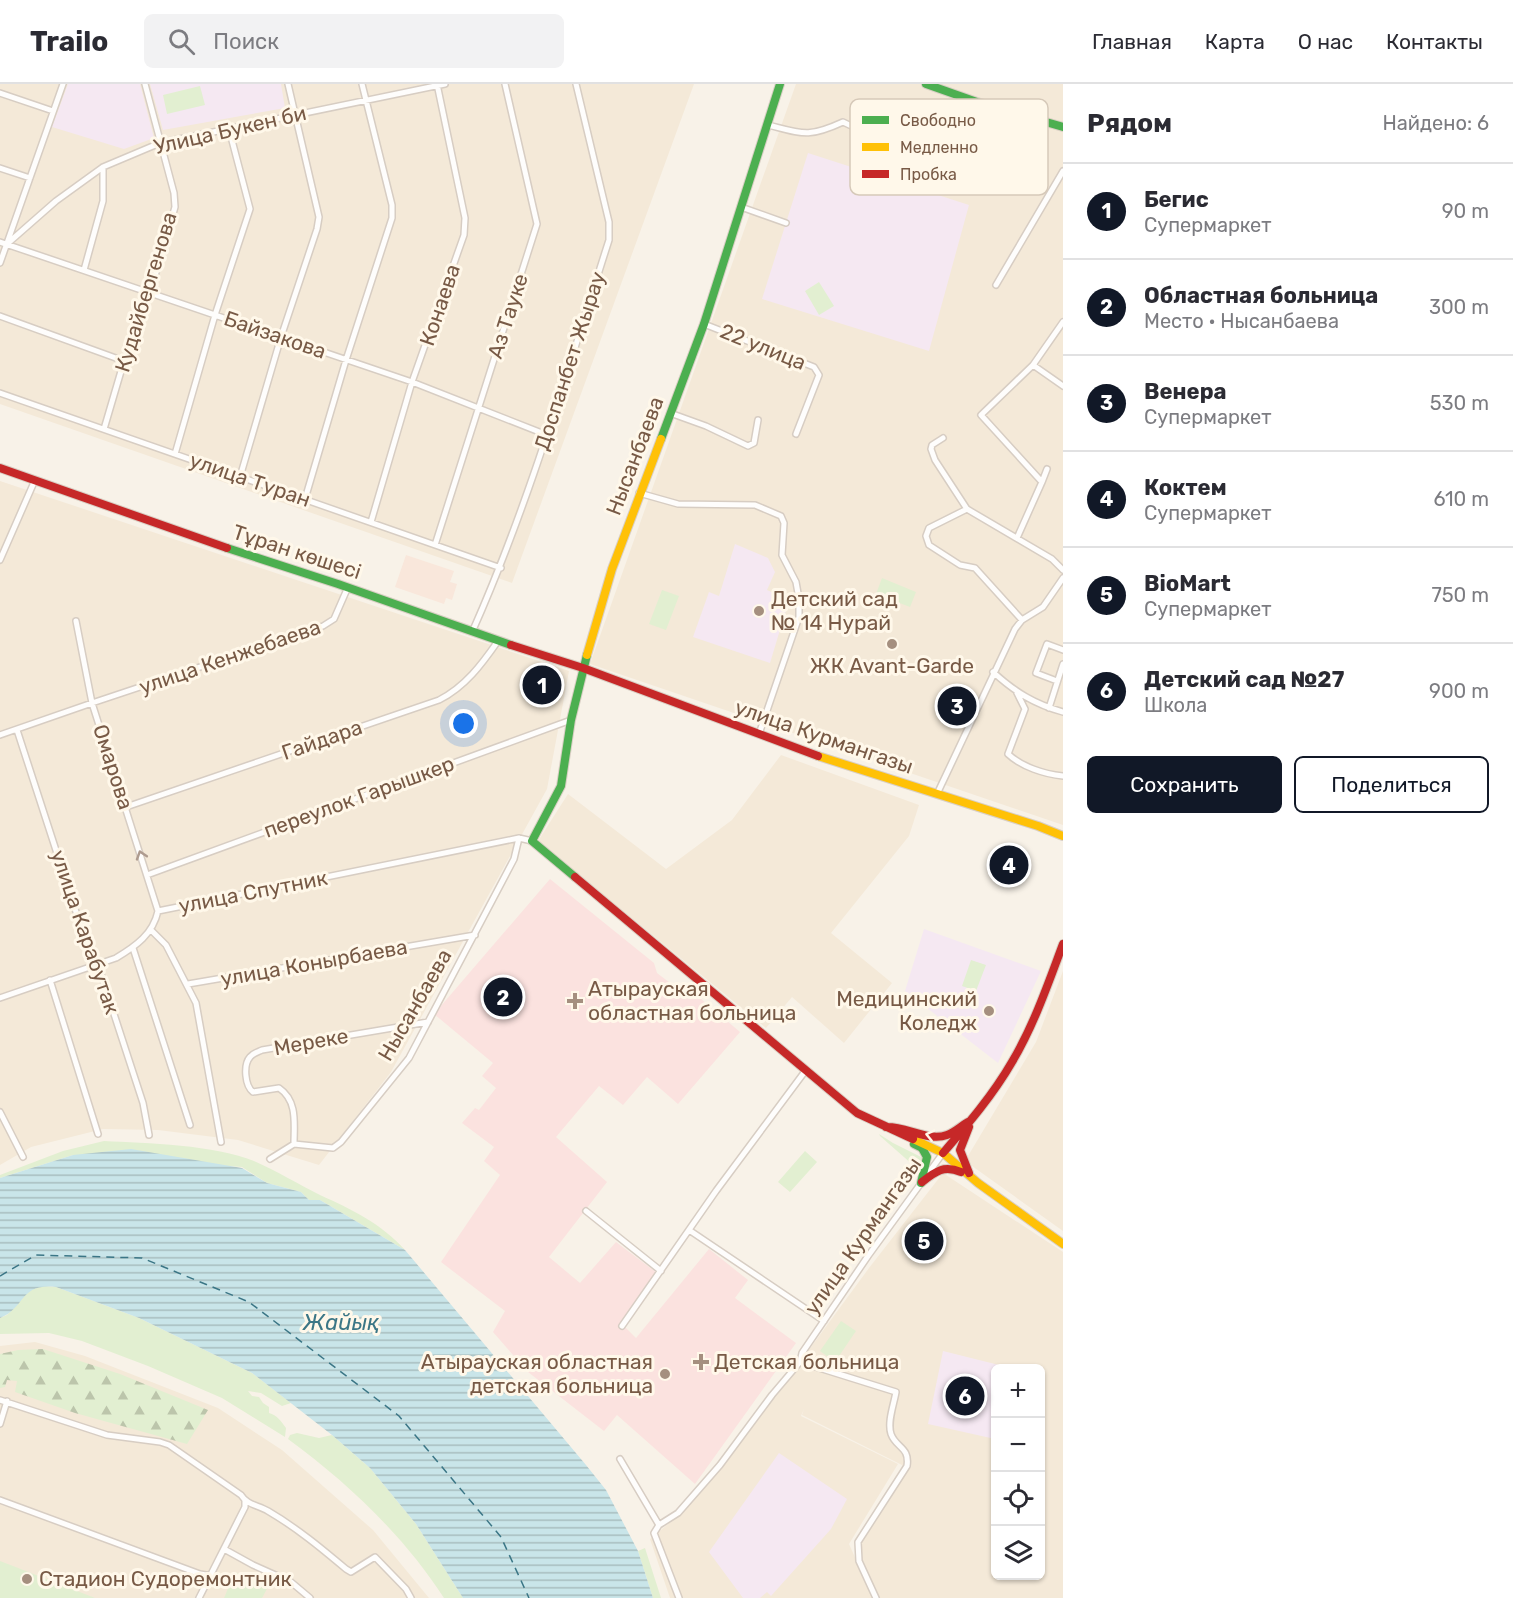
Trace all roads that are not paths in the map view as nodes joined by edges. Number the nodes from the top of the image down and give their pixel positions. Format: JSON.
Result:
{"nodes":[{"id":1,"x":63,"y":84,"type":"edge"},
{"id":2,"x":145,"y":84,"type":"edge"},
{"id":3,"x":288,"y":84,"type":"edge"},
{"id":4,"x":362,"y":84,"type":"edge"},
{"id":5,"x":445,"y":84,"type":"edge"},
{"id":6,"x":505,"y":84,"type":"edge"},
{"id":7,"x":576,"y":84,"type":"edge"},
{"id":8,"x":780,"y":84,"type":"edge"},
{"id":9,"x":926,"y":84,"type":"edge"},
{"id":10,"x":438,"y":85,"type":"edge"},
{"id":11,"x":0,"y":93,"type":"edge"},
{"id":12,"x":968,"y":99,"type":"edge"},
{"id":13,"x":366,"y":100,"type":"junction"},
{"id":14,"x":53,"y":111,"type":"junction"},
{"id":15,"x":296,"y":115,"type":"junction"},
{"id":16,"x":1048,"y":123,"type":"edge"},
{"id":17,"x":768,"y":125,"type":"junction"},
{"id":18,"x":850,"y":125,"type":"edge"},
{"id":19,"x":1063,"y":127,"type":"edge"},
{"id":20,"x":229,"y":129,"type":"junction"},
{"id":21,"x":160,"y":143,"type":"junction"},
{"id":22,"x":103,"y":166,"type":"junction"},
{"id":23,"x":0,"y":168,"type":"edge"},
{"id":24,"x":1063,"y":171,"type":"edge"},
{"id":25,"x":30,"y":178,"type":"junction"},
{"id":26,"x":741,"y":207,"type":"junction"},
{"id":27,"x":786,"y":223,"type":"dead end"},
{"id":28,"x":0,"y":242,"type":"edge"},
{"id":29,"x":7,"y":244,"type":"junction"},
{"id":30,"x":0,"y":263,"type":"edge"},
{"id":31,"x":84,"y":270,"type":"junction"},
{"id":32,"x":996,"y":285,"type":"dead end"},
{"id":33,"x":150,"y":293,"type":"junction"},
{"id":34,"x":215,"y":315,"type":"junction"},
{"id":35,"x":0,"y":316,"type":"edge"},
{"id":36,"x":1063,"y":322,"type":"edge"},
{"id":37,"x":704,"y":324,"type":"junction"},
{"id":38,"x":281,"y":337,"type":"junction"},
{"id":39,"x":346,"y":360,"type":"junction"},
{"id":40,"x":124,"y":361,"type":"junction"},
{"id":41,"x":1033,"y":365,"type":"junction"},
{"id":42,"x":412,"y":382,"type":"junction"},
{"id":43,"x":1063,"y":386,"type":"edge"},
{"id":44,"x":0,"y":393,"type":"edge"},
{"id":45,"x":478,"y":409,"type":"junction"},
{"id":46,"x":670,"y":413,"type":"junction"},
{"id":47,"x":758,"y":420,"type":"dead end"},
{"id":48,"x":104,"y":429,"type":"junction"},
{"id":49,"x":796,"y":434,"type":"dead end"},
{"id":50,"x":547,"y":435,"type":"junction"},
{"id":51,"x":943,"y":438,"type":"dead end"},
{"id":52,"x":175,"y":454,"type":"junction"},
{"id":53,"x":0,"y":468,"type":"edge"},
{"id":54,"x":1047,"y":469,"type":"dead end"},
{"id":55,"x":240,"y":477,"type":"junction"},
{"id":56,"x":35,"y":480,"type":"junction"},
{"id":57,"x":1042,"y":482,"type":"junction"},
{"id":58,"x":639,"y":493,"type":"junction"},
{"id":59,"x":305,"y":499,"type":"junction"},
{"id":60,"x":967,"y":508,"type":"junction"},
{"id":61,"x":371,"y":522,"type":"junction"},
{"id":62,"x":1017,"y":538,"type":"junction"},
{"id":63,"x":435,"y":545,"type":"junction"},
{"id":64,"x":0,"y":560,"type":"edge"},
{"id":65,"x":501,"y":568,"type":"junction"},
{"id":66,"x":1063,"y":570,"type":"edge"},
{"id":67,"x":1063,"y":578,"type":"edge"},
{"id":68,"x":348,"y":587,"type":"junction"},
{"id":69,"x":1022,"y":620,"type":"junction"},
{"id":70,"x":76,"y":621,"type":"dead end"},
{"id":71,"x":473,"y":630,"type":"junction"},
{"id":72,"x":498,"y":640,"type":"junction"},
{"id":73,"x":1063,"y":650,"type":"edge"},
{"id":74,"x":1063,"y":664,"type":"edge"},
{"id":75,"x":583,"y":668,"type":"junction"},
{"id":76,"x":993,"y":672,"type":"junction"},
{"id":77,"x":1057,"y":681,"type":"junction"},
{"id":78,"x":1017,"y":693,"type":"junction"},
{"id":79,"x":92,"y":703,"type":"junction"},
{"id":80,"x":1049,"y":708,"type":"junction"},
{"id":81,"x":1063,"y":712,"type":"edge"},
{"id":82,"x":572,"y":720,"type":"junction"},
{"id":83,"x":17,"y":730,"type":"junction"},
{"id":84,"x":759,"y":734,"type":"junction"},
{"id":85,"x":0,"y":735,"type":"edge"},
{"id":86,"x":1063,"y":776,"type":"edge"},
{"id":87,"x":937,"y":794,"type":"junction"},
{"id":88,"x":126,"y":807,"type":"junction"},
{"id":89,"x":1061,"y":833,"type":"edge"},
{"id":90,"x":519,"y":838,"type":"junction"},
{"id":91,"x":532,"y":841,"type":"junction"},
{"id":92,"x":147,"y":875,"type":"junction"},
{"id":93,"x":158,"y":911,"type":"junction"},
{"id":94,"x":151,"y":930,"type":"junction"},
{"id":95,"x":475,"y":935,"type":"junction"},
{"id":96,"x":1063,"y":944,"type":"edge"},
{"id":97,"x":133,"y":948,"type":"junction"},
{"id":98,"x":98,"y":965,"type":"junction"},
{"id":99,"x":50,"y":980,"type":"junction"},
{"id":100,"x":188,"y":984,"type":"junction"},
{"id":101,"x":0,"y":998,"type":"edge"},
{"id":102,"x":428,"y":1022,"type":"junction"},
{"id":103,"x":806,"y":1070,"type":"junction"},
{"id":104,"x":0,"y":1112,"type":"edge"},
{"id":105,"x":972,"y":1120,"type":"junction"},
{"id":106,"x":190,"y":1125,"type":"dead end"},
{"id":107,"x":885,"y":1127,"type":"junction"},
{"id":108,"x":98,"y":1134,"type":"dead end"},
{"id":109,"x":149,"y":1135,"type":"dead end"},
{"id":110,"x":221,"y":1142,"type":"dead end"},
{"id":111,"x":294,"y":1144,"type":"junction"},
{"id":112,"x":943,"y":1153,"type":"junction"},
{"id":113,"x":23,"y":1157,"type":"dead end"},
{"id":114,"x":270,"y":1159,"type":"dead end"},
{"id":115,"x":970,"y":1176,"type":"junction"},
{"id":116,"x":921,"y":1183,"type":"junction"},
{"id":117,"x":586,"y":1211,"type":"dead end"},
{"id":118,"x":689,"y":1230,"type":"junction"},
{"id":119,"x":1063,"y":1244,"type":"edge"},
{"id":120,"x":661,"y":1271,"type":"junction"},
{"id":121,"x":824,"y":1322,"type":"junction"},
{"id":122,"x":622,"y":1326,"type":"dead end"},
{"id":123,"x":800,"y":1362,"type":"junction"},
{"id":124,"x":0,"y":1400,"type":"edge"},
{"id":125,"x":7,"y":1401,"type":"junction"},
{"id":126,"x":0,"y":1424,"type":"edge"},
{"id":127,"x":620,"y":1459,"type":"dead end"},
{"id":128,"x":0,"y":1500,"type":"edge"},
{"id":129,"x":244,"y":1501,"type":"junction"},
{"id":130,"x":659,"y":1525,"type":"junction"},
{"id":131,"x":224,"y":1549,"type":"junction"},
{"id":132,"x":212,"y":1576,"type":"junction"},
{"id":133,"x":199,"y":1598,"type":"edge"},
{"id":134,"x":310,"y":1598,"type":"edge"},
{"id":135,"x":411,"y":1598,"type":"edge"},
{"id":136,"x":679,"y":1598,"type":"edge"},
{"id":137,"x":876,"y":1598,"type":"edge"}],
"edges":[{"from":1,"to":14,"type":"street"},
{"from":2,"to":21,"type":"street","name":"Кудайбергенова"},
{"from":3,"to":15,"type":"street"},
{"from":4,"to":13,"type":"street"},
{"from":5,"to":10,"type":"street","name":"Улица Букен би"},
{"from":6,"to":45,"type":"street","name":"Аз Тауке"},
{"from":7,"to":50,"type":"street","name":"Доспанбет Жырау"},
{"from":8,"to":17,"type":"street","name":"Нысанбаева"},
{"from":9,"to":12,"type":"street"},
{"from":10,"to":13,"type":"street","name":"Улица Букен би"},
{"from":10,"to":42,"type":"street","name":"Конаева"},
{"from":11,"to":14,"type":"street"},
{"from":13,"to":15,"type":"street","name":"Улица Букен би"},
{"from":13,"to":39,"type":"street"},
{"from":14,"to":25,"type":"street"},
{"from":15,"to":20,"type":"street","name":"Улица Букен би"},
{"from":15,"to":38,"type":"street"},
{"from":16,"to":19,"type":"street"},
{"from":17,"to":18,"type":"street"},
{"from":17,"to":26,"type":"street","name":"Нысанбаева"},
{"from":20,"to":21,"type":"street","name":"Улица Букен би"},
{"from":20,"to":34,"type":"street"},
{"from":21,"to":22,"type":"street","name":"Улица Букен би"},
{"from":21,"to":33,"type":"street","name":"Кудайбергенова"},
{"from":22,"to":29,"type":"street","name":"Улица Букен би"},
{"from":22,"to":31,"type":"street"},
{"from":23,"to":25,"type":"street"},
{"from":24,"to":32,"type":"street"},
{"from":25,"to":29,"type":"street"},
{"from":26,"to":27,"type":"street"},
{"from":26,"to":37,"type":"street","name":"Нысанбаева"},
{"from":28,"to":29,"type":"street","name":"Байзакова"},
{"from":29,"to":30,"type":"street"},
{"from":29,"to":31,"type":"street","name":"Байзакова"},
{"from":31,"to":33,"type":"street","name":"Байзакова"},
{"from":33,"to":34,"type":"street","name":"Байзакова"},
{"from":33,"to":40,"type":"street","name":"Кудайбергенова"},
{"from":34,"to":38,"type":"street","name":"Байзакова"},
{"from":34,"to":52,"type":"street"},
{"from":35,"to":40,"type":"street"},
{"from":36,"to":41,"type":"street"},
{"from":37,"to":46,"type":"street","name":"Нысанбаева"},
{"from":37,"to":49,"type":"street","name":"22 улица"},
{"from":38,"to":39,"type":"street","name":"Байзакова"},
{"from":38,"to":55,"type":"street"},
{"from":39,"to":42,"type":"street","name":"Байзакова"},
{"from":39,"to":59,"type":"street"},
{"from":40,"to":48,"type":"street","name":"Кудайбергенова"},
{"from":41,"to":43,"type":"street"},
{"from":41,"to":57,"type":"street"},
{"from":42,"to":45,"type":"street","name":"Байзакова"},
{"from":42,"to":61,"type":"street","name":"Конаева"},
{"from":44,"to":48,"type":"street","name":"улица Туран"},
{"from":45,"to":50,"type":"street","name":"Байзакова"},
{"from":45,"to":63,"type":"street","name":"Аз Тауке"},
{"from":46,"to":47,"type":"street"},
{"from":46,"to":58,"type":"street","name":"Нысанбаева"},
{"from":48,"to":52,"type":"street","name":"улица Туран"},
{"from":50,"to":65,"type":"street","name":"Доспанбет Жырау"},
{"from":51,"to":60,"type":"street"},
{"from":52,"to":55,"type":"street","name":"улица Туран"},
{"from":53,"to":56,"type":"street","name":"Тұран көшесі"},
{"from":54,"to":57,"type":"street"},
{"from":55,"to":59,"type":"street","name":"улица Туран"},
{"from":56,"to":64,"type":"street"},
{"from":56,"to":68,"type":"street","name":"Тұран көшесі"},
{"from":57,"to":62,"type":"street"},
{"from":58,"to":75,"type":"street","name":"Нысанбаева"},
{"from":58,"to":84,"type":"street"},
{"from":59,"to":61,"type":"street","name":"улица Туран"},
{"from":60,"to":62,"type":"street"},
{"from":60,"to":69,"type":"street"},
{"from":61,"to":63,"type":"street","name":"улица Туран"},
{"from":62,"to":66,"type":"street"},
{"from":63,"to":65,"type":"street","name":"улица Туран"},
{"from":65,"to":71,"type":"street","name":"Доспанбет Жырау"},
{"from":67,"to":69,"type":"street"},
{"from":68,"to":71,"type":"street","name":"Тұран көшесі"},
{"from":68,"to":79,"type":"street","name":"улица Кенжебаева"},
{"from":69,"to":76,"type":"street"},
{"from":70,"to":79,"type":"street","name":"Омарова"},
{"from":71,"to":72,"type":"street","name":"Тұран көшесі"},
{"from":72,"to":75,"type":"street","name":"Тұран көшесі"},
{"from":72,"to":88,"type":"street","name":"Гайдара"},
{"from":73,"to":77,"type":"street"},
{"from":74,"to":77,"type":"street"},
{"from":75,"to":82,"type":"street","name":"Нысанбаева"},
{"from":75,"to":84,"type":"street","name":"улица Курмангазы"},
{"from":76,"to":78,"type":"street"},
{"from":76,"to":87,"type":"street"},
{"from":77,"to":80,"type":"street"},
{"from":78,"to":80,"type":"street"},
{"from":78,"to":86,"type":"street"},
{"from":79,"to":83,"type":"street","name":"улица Кенжебаева"},
{"from":79,"to":88,"type":"street","name":"Омарова"},
{"from":80,"to":81,"type":"street"},
{"from":82,"to":91,"type":"street","name":"Нысанбаева"},
{"from":82,"to":92,"type":"street","name":"переулок Гарышкер"},
{"from":83,"to":85,"type":"street","name":"улица Кенжебаева"},
{"from":83,"to":98,"type":"street","name":"улица Карабутак"},
{"from":84,"to":87,"type":"street","name":"улица Курмангазы"},
{"from":87,"to":89,"type":"street","name":"улица Курмангазы"},
{"from":92,"to":88,"type":"street","name":"Омарова","one_way":true},
{"from":90,"to":91,"type":"street","name":"улица Спутник"},
{"from":90,"to":93,"type":"street","name":"улица Спутник"},
{"from":90,"to":95,"type":"street","name":"Нысанбаева"},
{"from":91,"to":103,"type":"street"},
{"from":92,"to":93,"type":"street","name":"Омарова"},
{"from":93,"to":94,"type":"street","name":"улица Спутник"},
{"from":94,"to":97,"type":"street","name":"улица Спутник"},
{"from":94,"to":100,"type":"street"},
{"from":95,"to":100,"type":"street","name":"улица Конырбаева"},
{"from":95,"to":102,"type":"street","name":"Нысанбаева"},
{"from":96,"to":105,"type":"street","name":"улица Курмангазы"},
{"from":97,"to":98,"type":"street","name":"улица Спутник"},
{"from":97,"to":106,"type":"street"},
{"from":98,"to":99,"type":"street","name":"улица Спутник"},
{"from":98,"to":109,"type":"street","name":"улица Карабутак"},
{"from":99,"to":101,"type":"street","name":"улица Спутник"},
{"from":99,"to":108,"type":"street"},
{"from":100,"to":110,"type":"street"},
{"from":102,"to":111,"type":"street","name":"Нысанбаева"},
{"from":102,"to":111,"type":"street","name":"Мереке"},
{"from":103,"to":107,"type":"street"},
{"from":103,"to":118,"type":"street"},
{"from":104,"to":113,"type":"street"},
{"from":105,"to":107,"type":"street","one_way":true},
{"from":105,"to":112,"type":"street","name":"улица Курмангазы"},
{"from":105,"to":115,"type":"street"},
{"from":107,"to":112,"type":"street"},
{"from":107,"to":116,"type":"street"},
{"from":111,"to":114,"type":"street"},
{"from":112,"to":115,"type":"street"},
{"from":112,"to":116,"type":"street","name":"улица Курмангазы"},
{"from":115,"to":116,"type":"street"},
{"from":115,"to":119,"type":"street"},
{"from":116,"to":121,"type":"street","name":"улица Курмангазы"},
{"from":117,"to":120,"type":"street"},
{"from":118,"to":120,"type":"street"},
{"from":118,"to":121,"type":"street"},
{"from":120,"to":122,"type":"street"},
{"from":121,"to":123,"type":"street","name":"улица Курмангазы"},
{"from":123,"to":130,"type":"street","name":"улица Курмангазы"},
{"from":123,"to":137,"type":"street"},
{"from":124,"to":125,"type":"street"},
{"from":125,"to":126,"type":"street"},
{"from":125,"to":129,"type":"street"},
{"from":127,"to":130,"type":"street"},
{"from":128,"to":132,"type":"street"},
{"from":129,"to":131,"type":"street"},
{"from":129,"to":135,"type":"street"},
{"from":130,"to":136,"type":"street"},
{"from":131,"to":132,"type":"street"},
{"from":131,"to":134,"type":"street"},
{"from":132,"to":133,"type":"street"}]}
